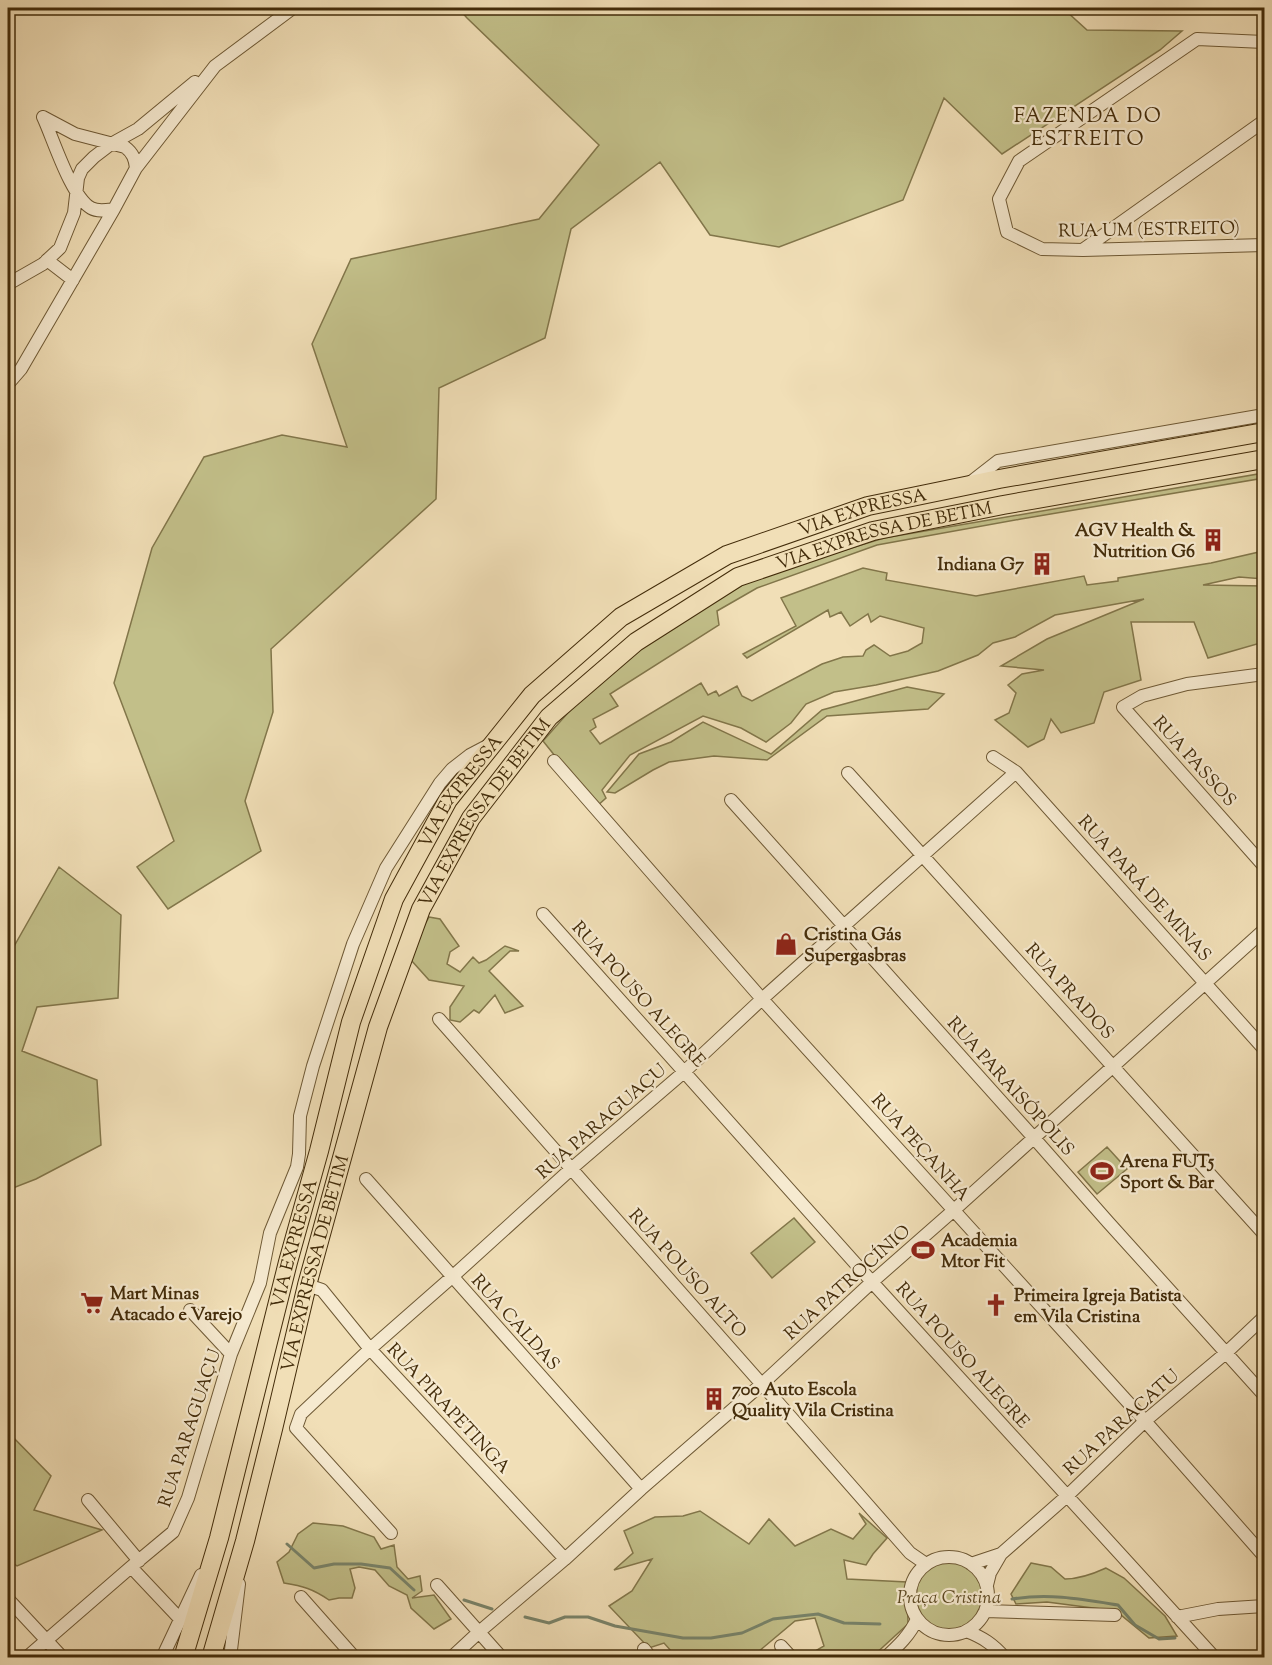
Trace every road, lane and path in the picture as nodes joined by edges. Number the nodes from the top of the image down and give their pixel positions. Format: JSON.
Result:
{"nodes":[{"id":1,"x":293,"y":8,"type":"edge"},
{"id":2,"x":1264,"y":42,"type":"edge"},
{"id":3,"x":215,"y":66,"type":"junction"},
{"id":4,"x":1264,"y":121,"type":"edge"},
{"id":5,"x":111,"y":144,"type":"junction"},
{"id":6,"x":135,"y":168,"type":"junction"},
{"id":7,"x":77,"y":194,"type":"junction"},
{"id":8,"x":114,"y":209,"type":"junction"},
{"id":9,"x":1264,"y":245,"type":"edge"},
{"id":10,"x":1083,"y":250,"type":"junction"},
{"id":11,"x":47,"y":260,"type":"junction"},
{"id":12,"x":73,"y":280,"type":"junction"},
{"id":13,"x":8,"y":284,"type":"edge"},
{"id":14,"x":8,"y":384,"type":"edge"},
{"id":15,"x":1264,"y":415,"type":"edge"},
{"id":16,"x":1264,"y":432,"type":"edge"},
{"id":17,"x":1264,"y":459,"type":"edge"},
{"id":18,"x":967,"y":486,"type":"junction"},
{"id":19,"x":1264,"y":674,"type":"edge"},
{"id":20,"x":494,"y":742,"type":"junction"},
{"id":21,"x":993,"y":757,"type":"dead end"},
{"id":22,"x":554,"y":761,"type":"dead end"},
{"id":23,"x":1016,"y":772,"type":"junction"},
{"id":24,"x":848,"y":773,"type":"dead end"},
{"id":25,"x":731,"y":800,"type":"dead end"},
{"id":26,"x":922,"y":854,"type":"junction"},
{"id":27,"x":1264,"y":866,"type":"edge"},
{"id":28,"x":543,"y":914,"type":"dead end"},
{"id":29,"x":843,"y":926,"type":"junction"},
{"id":30,"x":1264,"y":930,"type":"edge"},
{"id":31,"x":1207,"y":983,"type":"junction"},
{"id":32,"x":762,"y":999,"type":"junction"},
{"id":33,"x":439,"y":1019,"type":"dead end"},
{"id":34,"x":1264,"y":1049,"type":"edge"},
{"id":35,"x":1114,"y":1067,"type":"junction"},
{"id":36,"x":684,"y":1072,"type":"junction"},
{"id":37,"x":300,"y":1116,"type":"junction"},
{"id":38,"x":1034,"y":1138,"type":"junction"},
{"id":39,"x":571,"y":1169,"type":"junction"},
{"id":40,"x":313,"y":1170,"type":"junction"},
{"id":41,"x":366,"y":1179,"type":"dead end"},
{"id":42,"x":954,"y":1210,"type":"junction"},
{"id":43,"x":1264,"y":1234,"type":"edge"},
{"id":44,"x":452,"y":1277,"type":"junction"},
{"id":45,"x":872,"y":1282,"type":"junction"},
{"id":46,"x":307,"y":1285,"type":"junction"},
{"id":47,"x":190,"y":1310,"type":"dead end"},
{"id":48,"x":1264,"y":1317,"type":"edge"},
{"id":49,"x":370,"y":1349,"type":"junction"},
{"id":50,"x":1227,"y":1352,"type":"junction"},
{"id":51,"x":231,"y":1354,"type":"junction"},
{"id":52,"x":763,"y":1383,"type":"junction"},
{"id":53,"x":1264,"y":1395,"type":"edge"},
{"id":54,"x":1145,"y":1421,"type":"junction"},
{"id":55,"x":640,"y":1489,"type":"junction"},
{"id":56,"x":1067,"y":1496,"type":"junction"},
{"id":57,"x":88,"y":1500,"type":"dead end"},
{"id":58,"x":391,"y":1533,"type":"dead end"},
{"id":59,"x":219,"y":1539,"type":"junction"},
{"id":60,"x":245,"y":1541,"type":"junction"},
{"id":61,"x":910,"y":1553,"type":"junction"},
{"id":62,"x":1002,"y":1554,"type":"junction"},
{"id":63,"x":1264,"y":1556,"type":"edge"},
{"id":64,"x":565,"y":1559,"type":"junction"},
{"id":65,"x":135,"y":1564,"type":"junction"},
{"id":66,"x":926,"y":1564,"type":"junction"},
{"id":67,"x":971,"y":1564,"type":"junction"},
{"id":68,"x":916,"y":1575,"type":"junction"},
{"id":69,"x":437,"y":1585,"type":"dead end"},
{"id":70,"x":987,"y":1585,"type":"junction"},
{"id":71,"x":301,"y":1597,"type":"dead end"},
{"id":72,"x":8,"y":1599,"type":"edge"},
{"id":73,"x":1264,"y":1606,"type":"edge"},
{"id":74,"x":984,"y":1613,"type":"junction"},
{"id":75,"x":1115,"y":1616,"type":"dead end"},
{"id":76,"x":1177,"y":1617,"type":"junction"},
{"id":77,"x":180,"y":1619,"type":"junction"},
{"id":78,"x":917,"y":1619,"type":"junction"},
{"id":79,"x":929,"y":1630,"type":"junction"},
{"id":80,"x":966,"y":1631,"type":"junction"},
{"id":81,"x":479,"y":1632,"type":"junction"},
{"id":82,"x":46,"y":1640,"type":"junction"},
{"id":83,"x":901,"y":1643,"type":"junction"},
{"id":84,"x":994,"y":1645,"type":"junction"},
{"id":85,"x":782,"y":1646,"type":"dead end"},
{"id":86,"x":26,"y":1658,"type":"edge"},
{"id":87,"x":63,"y":1658,"type":"edge"},
{"id":88,"x":162,"y":1658,"type":"edge"},
{"id":89,"x":183,"y":1658,"type":"edge"},
{"id":90,"x":211,"y":1658,"type":"edge"},
{"id":91,"x":230,"y":1658,"type":"edge"},
{"id":92,"x":355,"y":1658,"type":"edge"},
{"id":93,"x":451,"y":1658,"type":"edge"},
{"id":94,"x":502,"y":1658,"type":"edge"},
{"id":95,"x":792,"y":1658,"type":"edge"},
{"id":96,"x":885,"y":1658,"type":"edge"},
{"id":97,"x":1005,"y":1658,"type":"edge"},
{"id":98,"x":1215,"y":1658,"type":"edge"}],
"edges":[{"from":1,"to":3,"type":"street"},
{"from":2,"to":10,"type":"street","name":"RUA UM (ESTREITO)"},
{"from":3,"to":5,"type":"street"},
{"from":3,"to":6,"type":"street"},
{"from":4,"to":10,"type":"street"},
{"from":5,"to":6,"type":"street"},
{"from":5,"to":7,"type":"street"},
{"from":5,"to":7,"type":"street"},
{"from":6,"to":8,"type":"street"},
{"from":7,"to":8,"type":"street"},
{"from":7,"to":11,"type":"street"},
{"from":8,"to":12,"type":"street"},
{"from":9,"to":10,"type":"street","name":"RUA UM (ESTREITO)"},
{"from":11,"to":12,"type":"street"},
{"from":11,"to":13,"type":"street"},
{"from":12,"to":14,"type":"street"},
{"from":15,"to":18,"type":"street"},
{"from":16,"to":18,"type":"highway","name":"VIA EXPRESSA"},
{"from":17,"to":46,"type":"highway","name":"VIA EXPRESSA DE BETIM"},
{"from":18,"to":20,"type":"highway","name":"VIA EXPRESSA"},
{"from":19,"to":27,"type":"street","name":"RUA PASSOS"},
{"from":20,"to":37,"type":"street","name":"RUA PARAGUAÇU"},
{"from":20,"to":40,"type":"highway","name":"VIA EXPRESSA"},
{"from":21,"to":23,"type":"street","name":"RUA PARÁ DE MINAS"},
{"from":22,"to":32,"type":"street","name":"RUA PEÇANHA"},
{"from":23,"to":26,"type":"street","name":"RUA PARAGUAÇU"},
{"from":23,"to":31,"type":"street","name":"RUA PARÁ DE MINAS"},
{"from":24,"to":26,"type":"street","name":"RUA PRADOS"},
{"from":25,"to":29,"type":"street","name":"RUA PARAISÓPOLIS"},
{"from":26,"to":29,"type":"street","name":"RUA PARAGUAÇU"},
{"from":26,"to":35,"type":"street","name":"RUA PRADOS"},
{"from":28,"to":36,"type":"street","name":"RUA POUSO ALEGRE"},
{"from":29,"to":32,"type":"street","name":"RUA PARAGUAÇU"},
{"from":29,"to":38,"type":"street","name":"RUA PARAISÓPOLIS"},
{"from":30,"to":31,"type":"street","name":"RUA PATROCÍNIO"},
{"from":31,"to":34,"type":"street","name":"RUA PARÁ DE MINAS"},
{"from":31,"to":35,"type":"street","name":"RUA PATROCÍNIO"},
{"from":32,"to":36,"type":"street","name":"RUA PARAGUAÇU"},
{"from":32,"to":42,"type":"street","name":"RUA PEÇANHA"},
{"from":33,"to":39,"type":"street","name":"RUA POUSO ALTO"},
{"from":35,"to":38,"type":"street","name":"RUA PATROCÍNIO"},
{"from":35,"to":43,"type":"street","name":"RUA PRADOS"},
{"from":36,"to":39,"type":"street","name":"RUA PARAGUAÇU"},
{"from":36,"to":45,"type":"street","name":"RUA POUSO ALEGRE"},
{"from":37,"to":40,"type":"street"},
{"from":37,"to":51,"type":"street","name":"RUA PARAGUAÇU"},
{"from":38,"to":42,"type":"street","name":"RUA PATROCÍNIO"},
{"from":38,"to":50,"type":"street","name":"RUA PARAISÓPOLIS"},
{"from":39,"to":44,"type":"street","name":"RUA PARAGUAÇU"},
{"from":39,"to":52,"type":"street","name":"RUA POUSO ALTO"},
{"from":40,"to":59,"type":"highway","name":"VIA EXPRESSA"},
{"from":41,"to":44,"type":"street","name":"RUA CALDAS"},
{"from":42,"to":45,"type":"street","name":"RUA PATROCÍNIO"},
{"from":42,"to":54,"type":"street","name":"RUA PEÇANHA"},
{"from":44,"to":49,"type":"street","name":"RUA PARAGUAÇU"},
{"from":44,"to":55,"type":"street","name":"RUA CALDAS"},
{"from":45,"to":52,"type":"street","name":"RUA PATROCÍNIO"},
{"from":45,"to":56,"type":"street","name":"RUA POUSO ALEGRE"},
{"from":46,"to":49,"type":"street","name":"RUA PIRAPETINGA"},
{"from":46,"to":60,"type":"highway","name":"VIA EXPRESSA DE BETIM"},
{"from":47,"to":51,"type":"street"},
{"from":48,"to":50,"type":"street","name":"RUA PARACATU"},
{"from":49,"to":58,"type":"street","name":"RUA PARAGUAÇU"},
{"from":49,"to":64,"type":"street","name":"RUA PIRAPETINGA"},
{"from":50,"to":53,"type":"street","name":"RUA PARAISÓPOLIS"},
{"from":50,"to":54,"type":"street","name":"RUA PARACATU"},
{"from":51,"to":65,"type":"street","name":"RUA PARAGUAÇU"},
{"from":52,"to":55,"type":"street","name":"RUA PATROCÍNIO"},
{"from":52,"to":61,"type":"street","name":"RUA POUSO ALTO"},
{"from":54,"to":56,"type":"street","name":"RUA PARACATU"},
{"from":54,"to":63,"type":"street","name":"RUA PEÇANHA"},
{"from":55,"to":64,"type":"street","name":"RUA PATROCÍNIO"},
{"from":56,"to":62,"type":"street","name":"RUA PARACATU"},
{"from":56,"to":76,"type":"street","name":"RUA POUSO ALEGRE"},
{"from":57,"to":65,"type":"street"},
{"from":59,"to":77,"type":"street"},
{"from":59,"to":89,"type":"highway","name":"VIA EXPRESSA"},
{"from":60,"to":90,"type":"highway","name":"VIA EXPRESSA DE BETIM"},
{"from":60,"to":91,"type":"street"},
{"from":61,"to":66,"type":"street","name":"RUA POUSO ALTO"},
{"from":61,"to":68,"type":"street","name":"RUA POUSO ALTO"},
{"from":62,"to":67,"type":"street","name":"RUA PARACATU"},
{"from":62,"to":70,"type":"street","name":"RUA PARACATU"},
{"from":64,"to":81,"type":"street","name":"RUA PATROCÍNIO"},
{"from":65,"to":77,"type":"street"},
{"from":65,"to":82,"type":"street","name":"RUA PARAGUAÇU"},
{"from":66,"to":67,"type":"street"},
{"from":66,"to":68,"type":"street"},
{"from":67,"to":70,"type":"street"},
{"from":68,"to":78,"type":"street"},
{"from":69,"to":81,"type":"street"},
{"from":70,"to":74,"type":"street"},
{"from":71,"to":92,"type":"street"},
{"from":72,"to":82,"type":"street"},
{"from":73,"to":76,"type":"street"},
{"from":74,"to":75,"type":"street"},
{"from":74,"to":80,"type":"street"},
{"from":74,"to":84,"type":"street"},
{"from":76,"to":98,"type":"street","name":"RUA POUSO ALEGRE"},
{"from":77,"to":88,"type":"street"},
{"from":78,"to":79,"type":"street"},
{"from":78,"to":83,"type":"street"},
{"from":79,"to":80,"type":"street"},
{"from":79,"to":83,"type":"street"},
{"from":80,"to":84,"type":"street"},
{"from":81,"to":93,"type":"street","name":"RUA PATROCÍNIO"},
{"from":81,"to":94,"type":"street"},
{"from":82,"to":86,"type":"street","name":"RUA PARAGUAÇU"},
{"from":82,"to":87,"type":"street"},
{"from":83,"to":96,"type":"street"},
{"from":84,"to":97,"type":"street"},
{"from":85,"to":95,"type":"street"}]}
